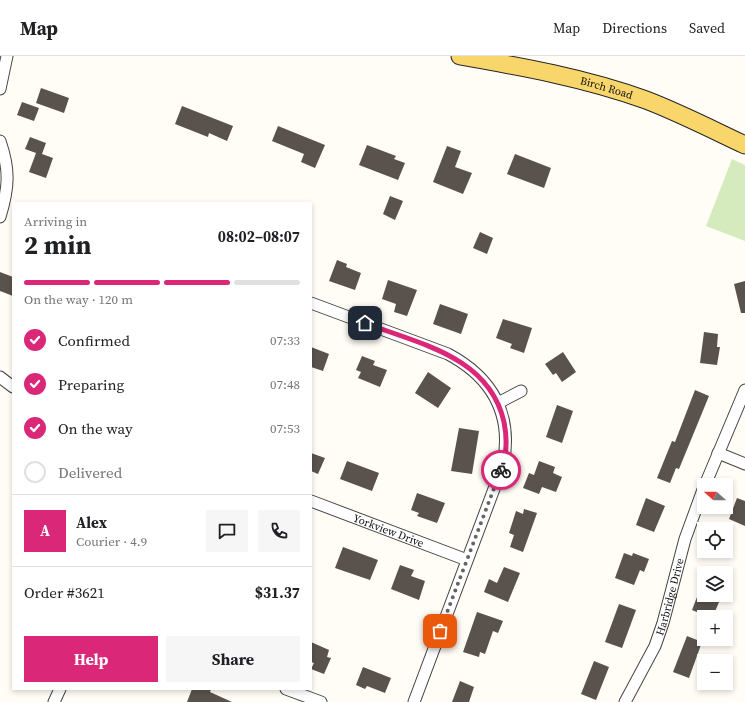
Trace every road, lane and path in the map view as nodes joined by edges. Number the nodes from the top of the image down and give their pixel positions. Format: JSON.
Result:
{"nodes":[{"id":1,"x":460,"y":56,"type":"edge"},
{"id":2,"x":5,"y":59,"type":"edge"},
{"id":3,"x":0,"y":89,"type":"edge"},
{"id":4,"x":0,"y":141,"type":"edge"},
{"id":5,"x":745,"y":145,"type":"edge"},
{"id":6,"x":0,"y":217,"type":"edge"},
{"id":7,"x":312,"y":303,"type":"edge"},
{"id":8,"x":0,"y":377,"type":"edge"},
{"id":9,"x":12,"y":386,"type":"edge"},
{"id":10,"x":745,"y":390,"type":"edge"},
{"id":11,"x":520,"y":391,"type":"dead end"},
{"id":12,"x":498,"y":403,"type":"junction"},
{"id":13,"x":718,"y":453,"type":"junction"},
{"id":14,"x":745,"y":464,"type":"edge"},
{"id":15,"x":707,"y":478,"type":"edge"},
{"id":16,"x":312,"y":501,"type":"edge"},
{"id":17,"x":697,"y":506,"type":"edge"},
{"id":18,"x":467,"y":560,"type":"junction"},
{"id":19,"x":60,"y":690,"type":"edge"},
{"id":20,"x":289,"y":690,"type":"edge"},
{"id":21,"x":54,"y":702,"type":"edge"},
{"id":22,"x":321,"y":702,"type":"edge"},
{"id":23,"x":414,"y":702,"type":"edge"},
{"id":24,"x":625,"y":702,"type":"edge"}],
"edges":[{"from":1,"to":5,"type":"main road","name":"Birch Road"},
{"from":2,"to":3,"type":"street"},
{"from":4,"to":6,"type":"street"},
{"from":7,"to":12,"type":"street"},
{"from":8,"to":9,"type":"street"},
{"from":10,"to":13,"type":"street","name":"Harbridge Drive"},
{"from":11,"to":12,"type":"street"},
{"from":12,"to":18,"type":"street"},
{"from":13,"to":14,"type":"street"},
{"from":13,"to":15,"type":"street","name":"Harbridge Drive"},
{"from":16,"to":18,"type":"street","name":"Yorkview Drive"},
{"from":17,"to":24,"type":"street","name":"Harbridge Drive"},
{"from":18,"to":23,"type":"street"},
{"from":19,"to":21,"type":"street"},
{"from":20,"to":22,"type":"street"}]}
